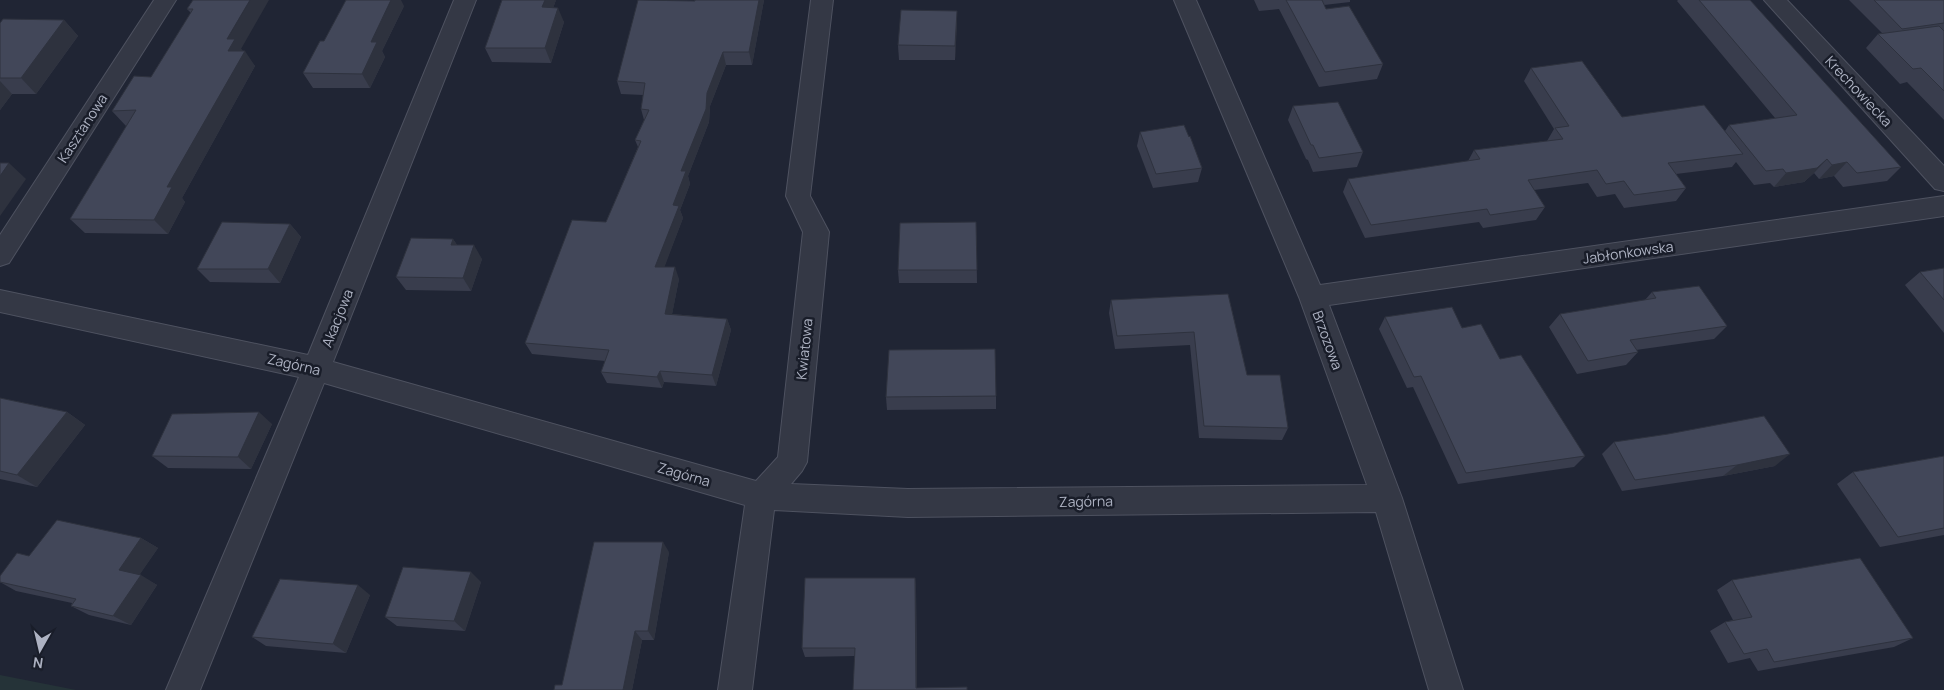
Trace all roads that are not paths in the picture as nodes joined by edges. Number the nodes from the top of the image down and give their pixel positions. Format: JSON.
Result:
{"nodes":[{"id":1,"x":164,"y":0,"type":"edge"},
{"id":2,"x":465,"y":0,"type":"edge"},
{"id":3,"x":822,"y":0,"type":"edge"},
{"id":4,"x":1186,"y":0,"type":"edge"},
{"id":5,"x":1774,"y":0,"type":"edge"},
{"id":6,"x":1944,"y":182,"type":"edge"},
{"id":7,"x":1944,"y":206,"type":"edge"},
{"id":8,"x":0,"y":256,"type":"edge"},
{"id":9,"x":1312,"y":297,"type":"junction"},
{"id":10,"x":0,"y":301,"type":"edge"},
{"id":11,"x":316,"y":369,"type":"junction"},
{"id":12,"x":762,"y":496,"type":"junction"},
{"id":13,"x":1387,"y":498,"type":"junction"},
{"id":14,"x":183,"y":690,"type":"edge"},
{"id":15,"x":736,"y":690,"type":"edge"},
{"id":16,"x":1446,"y":690,"type":"edge"}],
"edges":[{"from":1,"to":8,"type":"street","name":"Kasztanowa"},
{"from":2,"to":11,"type":"street","name":"Akacjowa"},
{"from":3,"to":12,"type":"street","name":"Kwiatowa"},
{"from":4,"to":9,"type":"street","name":"Brzozowa"},
{"from":5,"to":6,"type":"street","name":"Krechowiecka"},
{"from":7,"to":9,"type":"street","name":"Jabłonkowska"},
{"from":9,"to":13,"type":"street","name":"Brzozowa"},
{"from":10,"to":11,"type":"street","name":"Zagórna"},
{"from":11,"to":12,"type":"street","name":"Zagórna"},
{"from":11,"to":14,"type":"street","name":"Akacjowa"},
{"from":12,"to":13,"type":"street","name":"Zagórna"},
{"from":12,"to":15,"type":"street"},
{"from":13,"to":16,"type":"street","name":"Brzozowa"}]}
